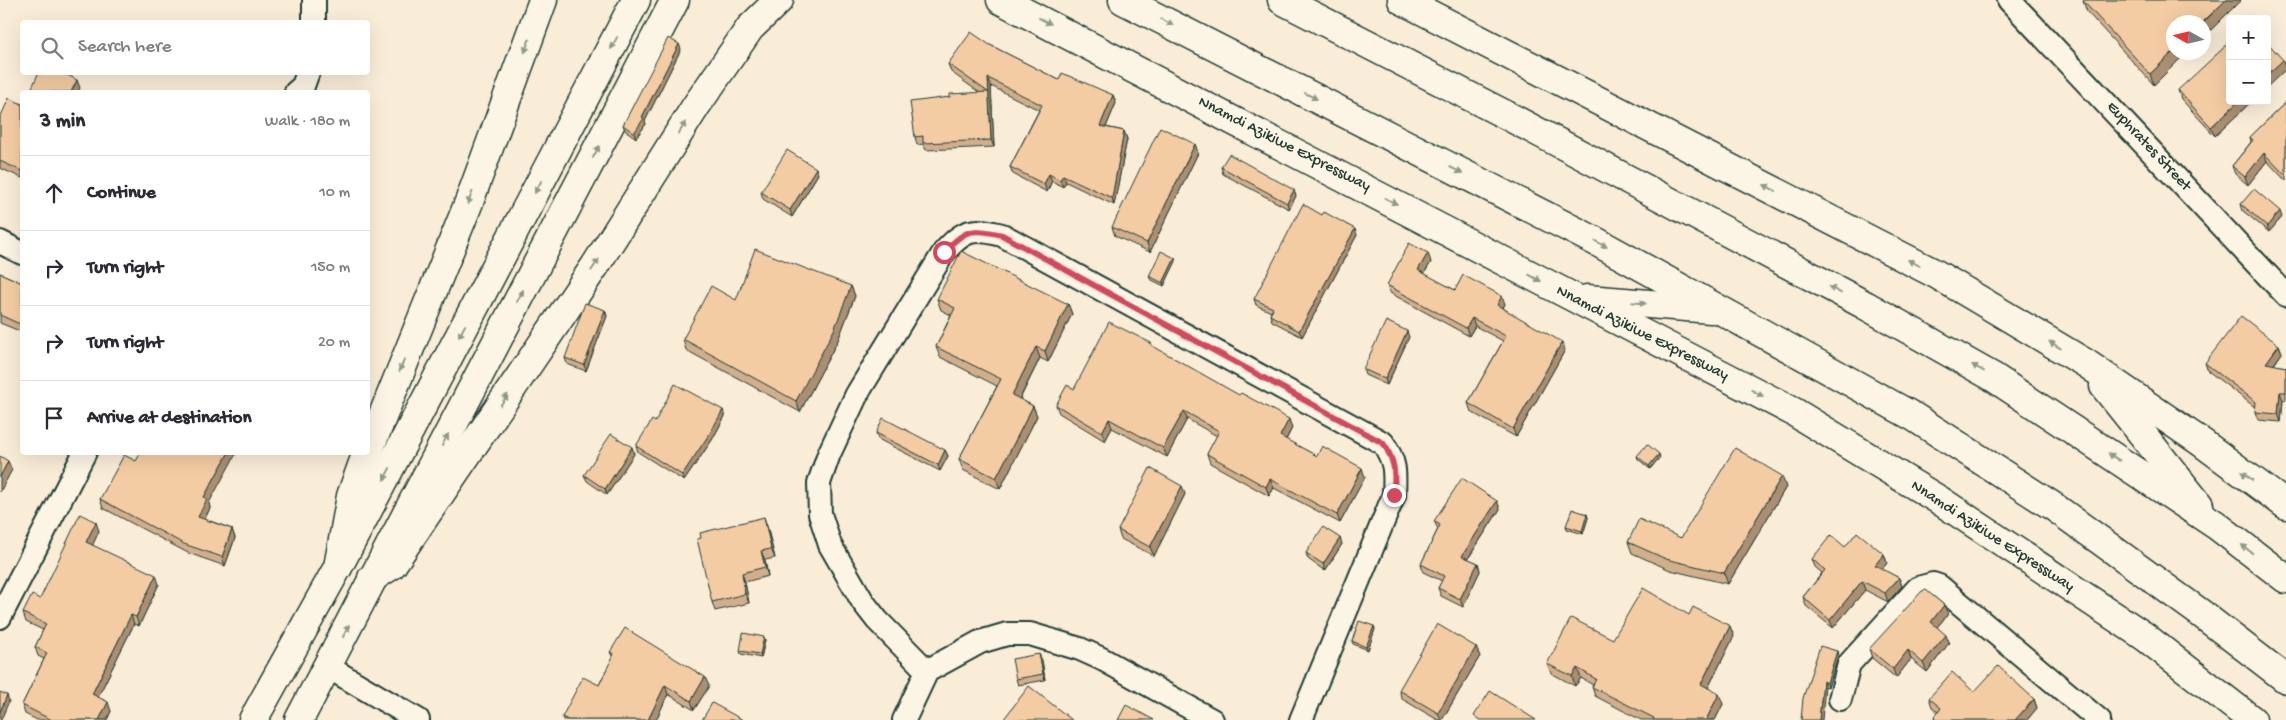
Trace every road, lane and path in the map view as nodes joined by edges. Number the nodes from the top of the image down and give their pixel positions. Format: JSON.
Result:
{"nodes":[{"id":1,"x":314,"y":0,"type":"edge"},
{"id":2,"x":543,"y":0,"type":"edge"},
{"id":3,"x":636,"y":0,"type":"edge"},
{"id":4,"x":675,"y":0,"type":"edge"},
{"id":5,"x":779,"y":0,"type":"edge"},
{"id":6,"x":1001,"y":0,"type":"edge"},
{"id":7,"x":1123,"y":0,"type":"edge"},
{"id":8,"x":1282,"y":0,"type":"edge"},
{"id":9,"x":1402,"y":0,"type":"edge"},
{"id":10,"x":1418,"y":0,"type":"edge"},
{"id":11,"x":2009,"y":0,"type":"edge"},
{"id":12,"x":314,"y":20,"type":"edge"},
{"id":13,"x":1442,"y":20,"type":"junction"},
{"id":14,"x":307,"y":75,"type":"edge"},
{"id":15,"x":298,"y":90,"type":"edge"},
{"id":16,"x":0,"y":242,"type":"edge"},
{"id":17,"x":20,"y":252,"type":"edge"},
{"id":18,"x":2286,"y":295,"type":"edge"},
{"id":19,"x":1573,"y":298,"type":"junction"},
{"id":20,"x":1722,"y":310,"type":"junction"},
{"id":21,"x":2087,"y":364,"type":"junction"},
{"id":22,"x":370,"y":445,"type":"edge"},
{"id":23,"x":83,"y":455,"type":"edge"},
{"id":24,"x":366,"y":455,"type":"edge"},
{"id":25,"x":2286,"y":504,"type":"edge"},
{"id":26,"x":2216,"y":525,"type":"junction"},
{"id":27,"x":338,"y":566,"type":"junction"},
{"id":28,"x":372,"y":578,"type":"junction"},
{"id":29,"x":2286,"y":579,"type":"edge"},
{"id":30,"x":0,"y":617,"type":"edge"},
{"id":31,"x":328,"y":667,"type":"junction"},
{"id":32,"x":927,"y":671,"type":"junction"},
{"id":33,"x":2286,"y":679,"type":"edge"},
{"id":34,"x":1840,"y":699,"type":"dead end"},
{"id":35,"x":253,"y":720,"type":"edge"},
{"id":36,"x":298,"y":720,"type":"edge"},
{"id":37,"x":418,"y":720,"type":"edge"},
{"id":38,"x":904,"y":720,"type":"edge"},
{"id":39,"x":1212,"y":720,"type":"edge"},
{"id":40,"x":1301,"y":720,"type":"edge"},
{"id":41,"x":2098,"y":720,"type":"edge"},
{"id":42,"x":2252,"y":720,"type":"edge"}],
"edges":[{"from":1,"to":12,"type":"street"},
{"from":2,"to":22,"type":"main road","one_way":true},
{"from":3,"to":27,"type":"main road","one_way":true},
{"from":28,"to":4,"type":"main road","one_way":true},
{"from":28,"to":5,"type":"main road","one_way":true},
{"from":6,"to":19,"type":"main road","name":"Nnamdi Azikiwe Expressway","one_way":true},
{"from":7,"to":20,"type":"main road","one_way":true},
{"from":26,"to":8,"type":"main road","one_way":true},
{"from":9,"to":13,"type":"main road"},
{"from":10,"to":13,"type":"main road"},
{"from":11,"to":18,"type":"street","name":"Euphrates Street"},
{"from":21,"to":13,"type":"main road","one_way":true},
{"from":14,"to":15,"type":"street"},
{"from":16,"to":17,"type":"street"},
{"from":19,"to":20,"type":"main road","one_way":true},
{"from":19,"to":42,"type":"main road","name":"Nnamdi Azikiwe Expressway","one_way":true},
{"from":20,"to":33,"type":"main road"},
{"from":25,"to":21,"type":"main road","one_way":true},
{"from":21,"to":26,"type":"main road"},
{"from":23,"to":30,"type":"street"},
{"from":24,"to":27,"type":"main road"},
{"from":29,"to":26,"type":"main road","one_way":true},
{"from":27,"to":35,"type":"main road"},
{"from":31,"to":28,"type":"main road","one_way":true},
{"from":31,"to":36,"type":"main road"},
{"from":31,"to":37,"type":"street"},
{"from":32,"to":38,"type":"street"},
{"from":32,"to":39,"type":"street"},
{"from":32,"to":40,"type":"street"},
{"from":34,"to":41,"type":"street"}]}
